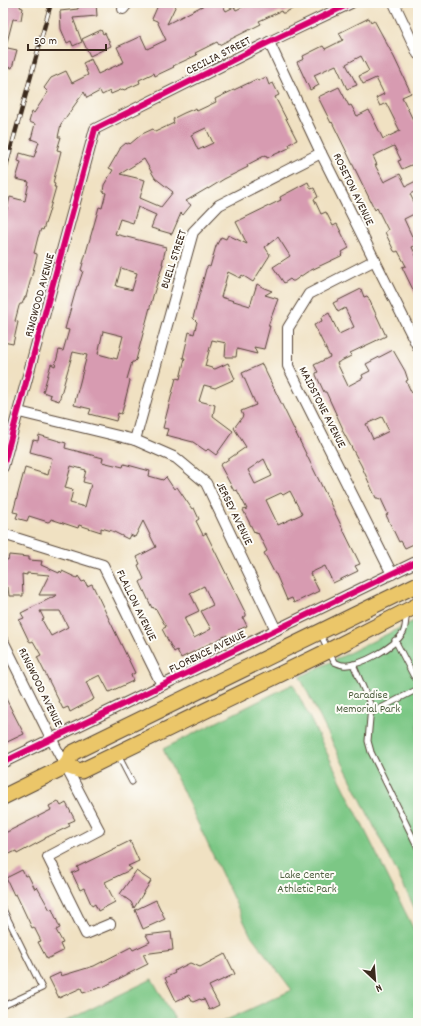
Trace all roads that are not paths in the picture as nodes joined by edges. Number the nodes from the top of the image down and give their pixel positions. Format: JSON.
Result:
{"nodes":[{"id":1,"x":351,"y":3,"type":"edge"},
{"id":2,"x":394,"y":3,"type":"edge"},
{"id":3,"x":269,"y":42,"type":"junction"},
{"id":4,"x":418,"y":54,"type":"edge"},
{"id":5,"x":95,"y":129,"type":"joint"},
{"id":6,"x":322,"y":153,"type":"junction"},
{"id":7,"x":375,"y":260,"type":"junction"},
{"id":8,"x":418,"y":347,"type":"edge"},
{"id":9,"x":19,"y":412,"type":"junction"},
{"id":10,"x":135,"y":440,"type":"junction"},
{"id":11,"x":3,"y":467,"type":"edge"},
{"id":12,"x":3,"y":534,"type":"edge"},
{"id":13,"x":418,"y":561,"type":"edge"},
{"id":14,"x":392,"y":574,"type":"junction"},
{"id":15,"x":418,"y":584,"type":"edge"},
{"id":16,"x":416,"y":606,"type":"edge"},
{"id":17,"x":276,"y":630,"type":"junction"},
{"id":18,"x":320,"y":632,"type":"junction"},
{"id":19,"x":395,"y":640,"type":"junction"},
{"id":20,"x":3,"y":641,"type":"edge"},
{"id":21,"x":328,"y":651,"type":"junction"},
{"id":22,"x":353,"y":664,"type":"junction"},
{"id":23,"x":418,"y":682,"type":"edge"},
{"id":24,"x":162,"y":685,"type":"junction"},
{"id":25,"x":418,"y":689,"type":"edge"},
{"id":26,"x":371,"y":713,"type":"junction"},
{"id":27,"x":52,"y":739,"type":"junction"},
{"id":28,"x":118,"y":753,"type":"junction"},
{"id":29,"x":6,"y":761,"type":"dead end"},
{"id":30,"x":66,"y":766,"type":"junction"},
{"id":31,"x":132,"y":782,"type":"dead end"},
{"id":32,"x":3,"y":796,"type":"edge"},
{"id":33,"x":418,"y":848,"type":"edge"},
{"id":34,"x":3,"y":909,"type":"edge"},
{"id":35,"x":110,"y":924,"type":"dead end"},
{"id":36,"x":3,"y":1006,"type":"edge"}],
"edges":[{"from":1,"to":3,"type":"street","name":"CECILIA STREET"},
{"from":2,"to":4,"type":"street"},
{"from":3,"to":5,"type":"street","name":"CECILIA STREET"},
{"from":3,"to":6,"type":"street","name":"ROSETON AVENUE"},
{"from":5,"to":9,"type":"street","name":"RINGWOOD AVENUE"},
{"from":6,"to":7,"type":"street","name":"ROSETON AVENUE"},
{"from":6,"to":10,"type":"street","name":"BUELL STREET"},
{"from":7,"to":8,"type":"street","name":"ROSETON AVENUE"},
{"from":7,"to":14,"type":"street","name":"MAIDSTONE AVENUE"},
{"from":9,"to":10,"type":"street","name":"JERSEY AVENUE"},
{"from":9,"to":11,"type":"street","name":"RINGWOOD AVENUE"},
{"from":10,"to":17,"type":"street","name":"JERSEY AVENUE"},
{"from":12,"to":24,"type":"street","name":"FLALLON AVENUE"},
{"from":13,"to":14,"type":"street","name":"FLORENCE AVENUE"},
{"from":14,"to":17,"type":"street","name":"FLORENCE AVENUE"},
{"from":15,"to":18,"type":"main road"},
{"from":16,"to":19,"type":"lane"},
{"from":16,"to":21,"type":"main road"},
{"from":17,"to":24,"type":"street","name":"FLORENCE AVENUE"},
{"from":18,"to":21,"type":"lane"},
{"from":18,"to":30,"type":"main road"},
{"from":19,"to":22,"type":"lane"},
{"from":19,"to":23,"type":"lane"},
{"from":20,"to":27,"type":"street","name":"RINGWOOD AVENUE"},
{"from":21,"to":22,"type":"lane"},
{"from":21,"to":28,"type":"main road"},
{"from":22,"to":26,"type":"lane"},
{"from":24,"to":27,"type":"street","name":"FLORENCE AVENUE"},
{"from":25,"to":26,"type":"lane"},
{"from":26,"to":33,"type":"lane"},
{"from":27,"to":29,"type":"street","name":"FLORENCE AVENUE"},
{"from":27,"to":30,"type":"street","name":"RINGWOOD AVENUE"},
{"from":28,"to":30,"type":"main road"},
{"from":28,"to":31,"type":"lane"},
{"from":30,"to":32,"type":"main road"},
{"from":30,"to":35,"type":"street","name":"RINGWOOD AVENUE"},
{"from":34,"to":36,"type":"lane"}]}
